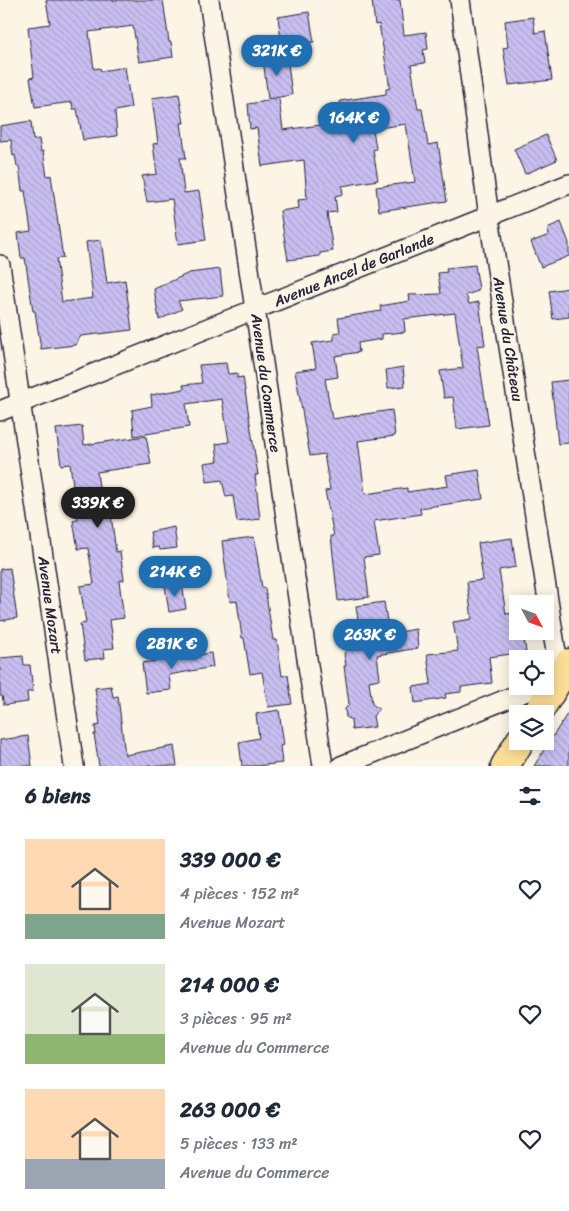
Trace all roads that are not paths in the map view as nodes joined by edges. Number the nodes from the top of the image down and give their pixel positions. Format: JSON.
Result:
{"nodes":[{"id":1,"x":209,"y":0,"type":"edge"},
{"id":2,"x":460,"y":0,"type":"edge"},
{"id":3,"x":569,"y":184,"type":"edge"},
{"id":4,"x":489,"y":217,"type":"junction"},
{"id":5,"x":0,"y":265,"type":"edge"},
{"id":6,"x":255,"y":310,"type":"junction"},
{"id":7,"x":20,"y":403,"type":"junction"},
{"id":8,"x":0,"y":412,"type":"edge"},
{"id":9,"x":549,"y":650,"type":"edge"},
{"id":10,"x":512,"y":695,"type":"edge"},
{"id":11,"x":515,"y":750,"type":"edge"},
{"id":12,"x":74,"y":766,"type":"edge"},
{"id":13,"x":323,"y":766,"type":"edge"},
{"id":14,"x":341,"y":766,"type":"edge"},
{"id":15,"x":505,"y":766,"type":"edge"}],
"edges":[{"from":1,"to":6,"type":"street","name":"Avenue du Commerce"},
{"from":2,"to":4,"type":"street","name":"Avenue du Château"},
{"from":3,"to":4,"type":"street","name":"Avenue Ancel de Garlande"},
{"from":4,"to":6,"type":"street","name":"Avenue Ancel de Garlande"},
{"from":4,"to":9,"type":"street","name":"Avenue du Château"},
{"from":5,"to":7,"type":"street","name":"Avenue Mozart"},
{"from":6,"to":7,"type":"street","name":"Avenue Ancel de Garlande"},
{"from":6,"to":13,"type":"street","name":"Avenue du Commerce"},
{"from":7,"to":8,"type":"street","name":"Avenue Ancel de Garlande"},
{"from":7,"to":12,"type":"street","name":"Avenue Mozart"},
{"from":10,"to":14,"type":"street"},
{"from":11,"to":15,"type":"main road"}]}
